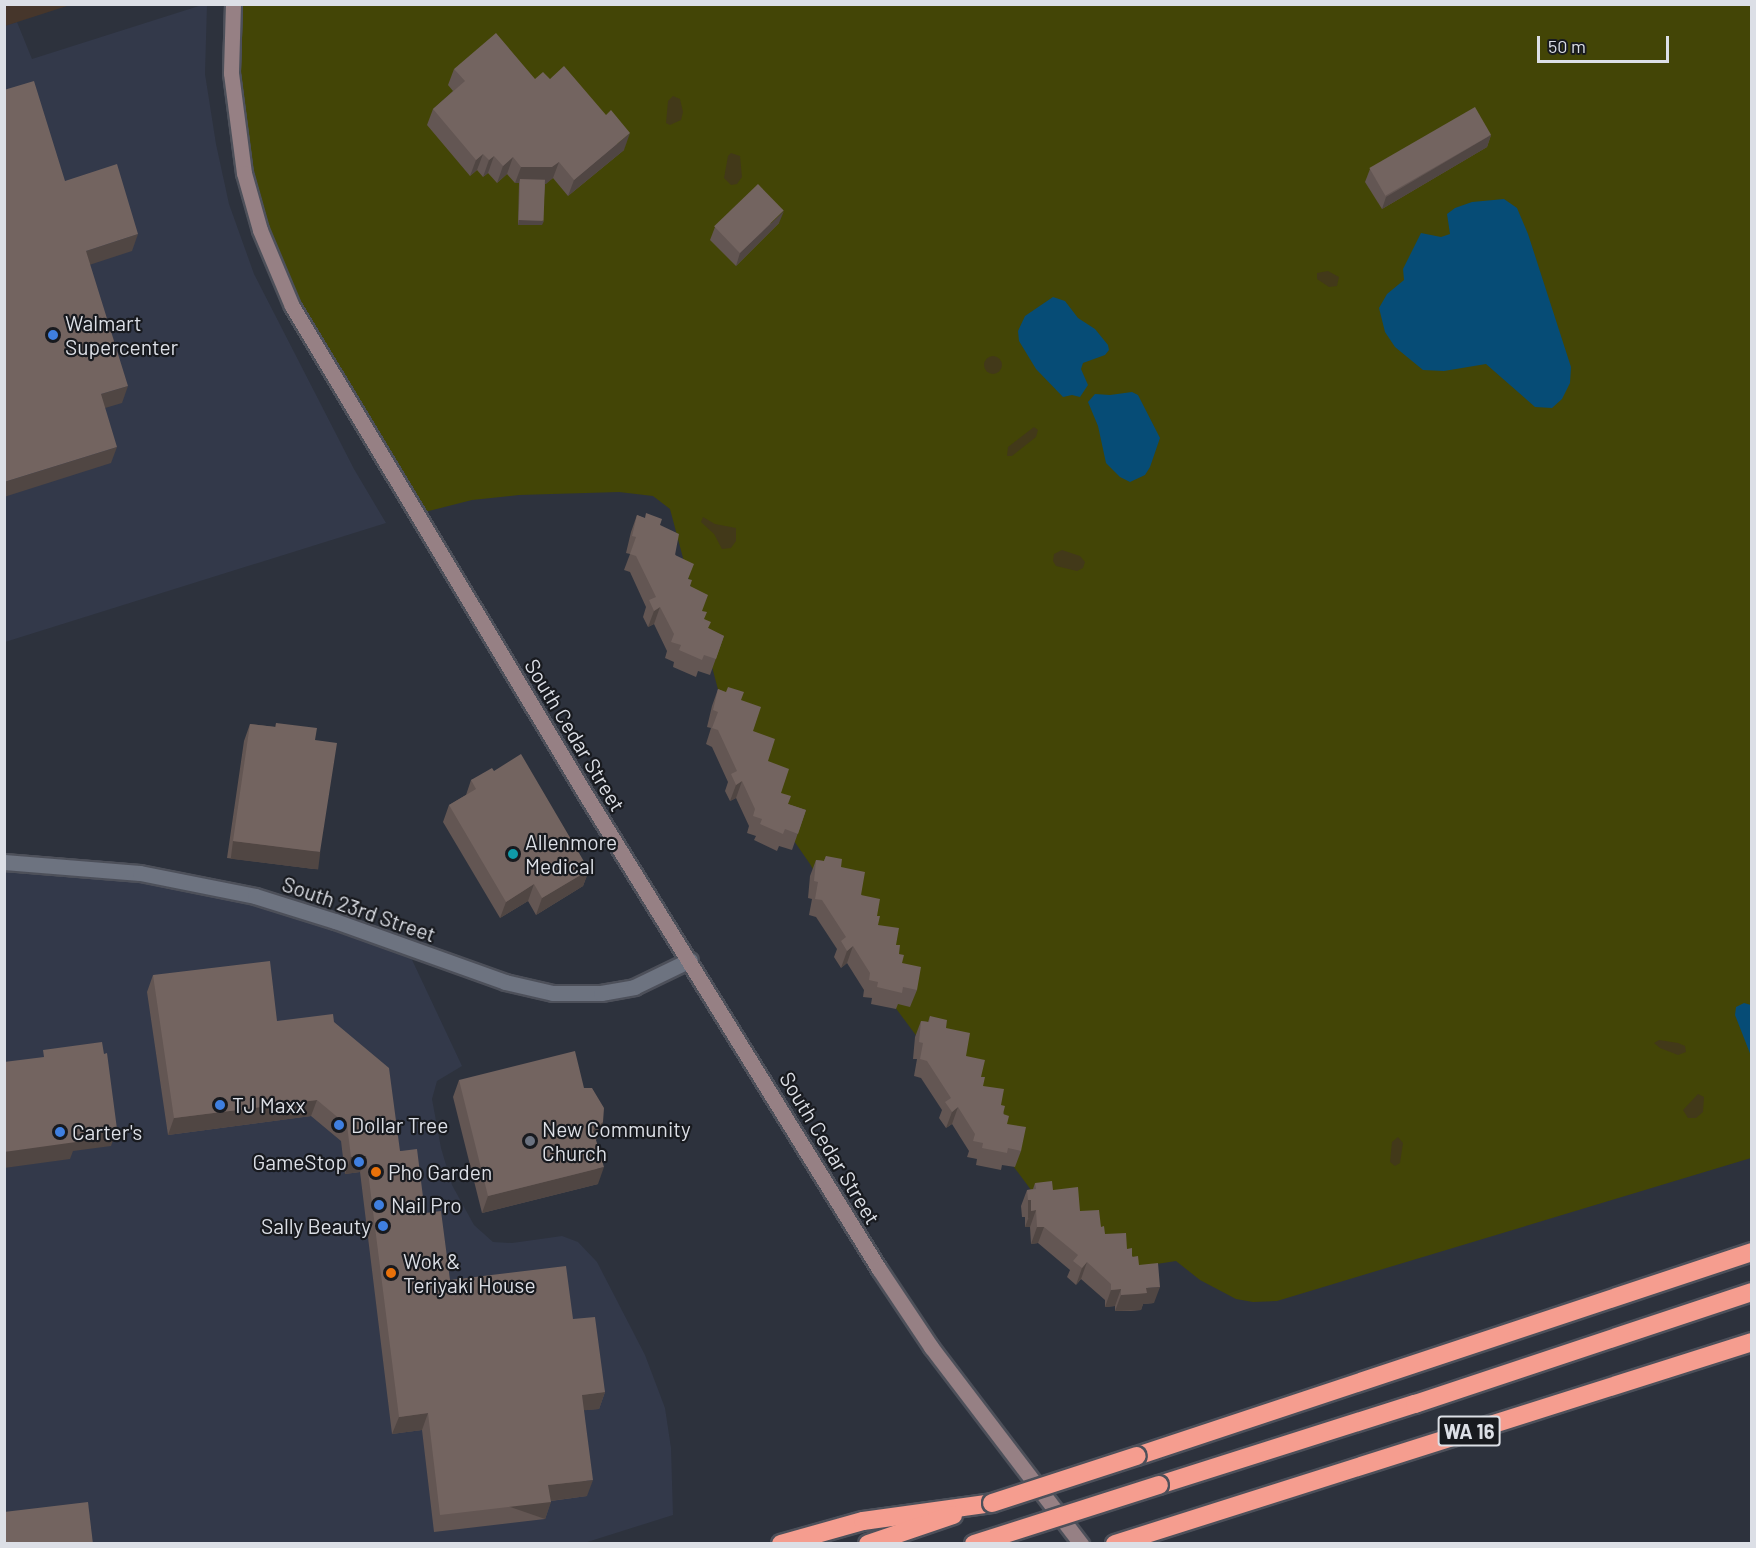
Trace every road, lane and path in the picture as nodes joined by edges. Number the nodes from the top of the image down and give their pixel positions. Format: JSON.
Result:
{"nodes":[{"id":1,"x":233,"y":4,"type":"edge"},
{"id":2,"x":4,"y":862,"type":"edge"},
{"id":3,"x":690,"y":960,"type":"junction"},
{"id":4,"x":1752,"y":1252,"type":"edge"},
{"id":5,"x":1752,"y":1292,"type":"edge"},
{"id":6,"x":1752,"y":1341,"type":"edge"},
{"id":7,"x":935,"y":1515,"type":"junction"},
{"id":8,"x":781,"y":1544,"type":"edge"},
{"id":9,"x":868,"y":1544,"type":"edge"},
{"id":10,"x":974,"y":1544,"type":"edge"},
{"id":11,"x":1082,"y":1544,"type":"edge"},
{"id":12,"x":1115,"y":1544,"type":"edge"}],
"edges":[{"from":1,"to":3,"type":"main road","name":"South Cedar Street"},
{"from":2,"to":3,"type":"street","name":"South 23rd Street"},
{"from":3,"to":11,"type":"main road","name":"South Cedar Street"},
{"from":4,"to":7,"type":"highway","bridge":true},
{"from":5,"to":10,"type":"highway","bridge":true},
{"from":6,"to":12,"type":"highway","number":"WA 16"},
{"from":7,"to":8,"type":"highway"},
{"from":7,"to":9,"type":"highway"}]}
